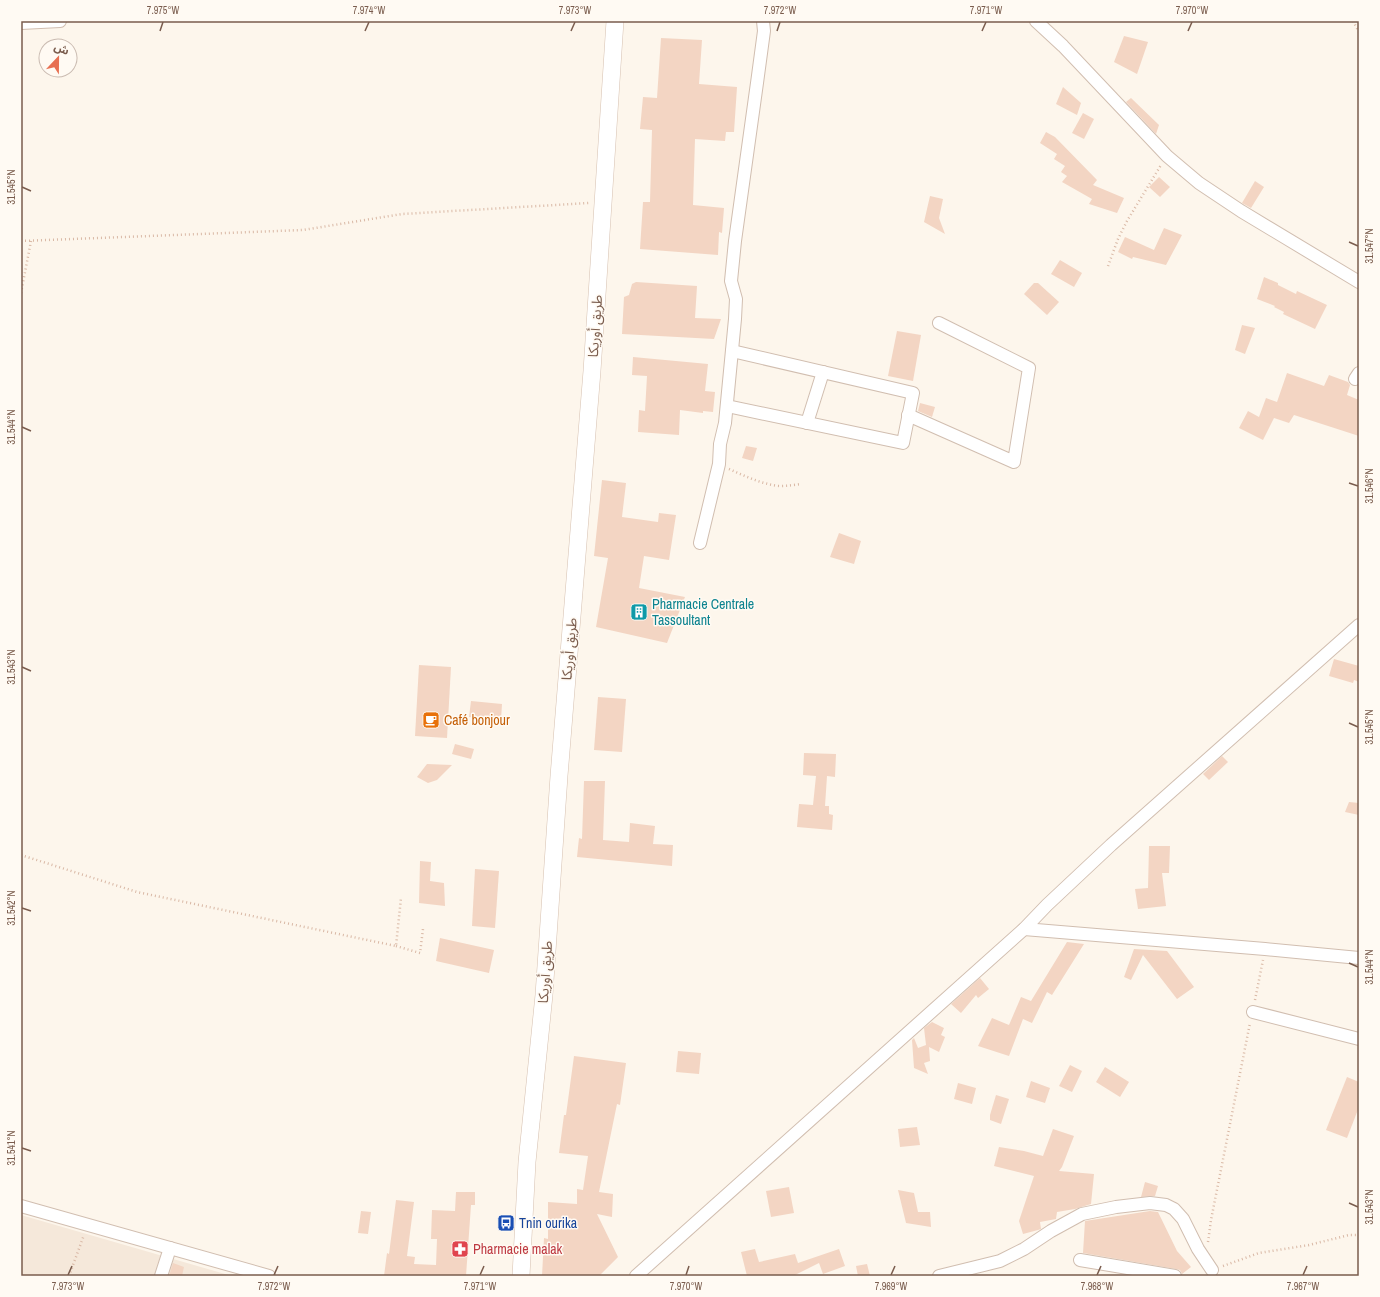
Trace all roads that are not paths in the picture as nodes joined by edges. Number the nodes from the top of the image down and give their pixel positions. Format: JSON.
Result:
{"nodes":[{"id":1,"x":60,"y":21,"type":"edge"},
{"id":2,"x":615,"y":21,"type":"edge"},
{"id":3,"x":763,"y":21,"type":"edge"},
{"id":4,"x":1036,"y":21,"type":"edge"},
{"id":5,"x":21,"y":24,"type":"edge"},
{"id":6,"x":1359,"y":282,"type":"edge"},
{"id":7,"x":939,"y":323,"type":"dead end"},
{"id":8,"x":732,"y":351,"type":"junction"},
{"id":9,"x":823,"y":372,"type":"junction"},
{"id":10,"x":726,"y":406,"type":"junction"},
{"id":11,"x":908,"y":415,"type":"junction"},
{"id":12,"x":807,"y":423,"type":"junction"},
{"id":13,"x":700,"y":543,"type":"dead end"},
{"id":14,"x":1359,"y":625,"type":"edge"},
{"id":15,"x":1024,"y":929,"type":"junction"},
{"id":16,"x":1359,"y":958,"type":"edge"},
{"id":17,"x":1253,"y":1012,"type":"road end"},
{"id":18,"x":1359,"y":1039,"type":"edge"},
{"id":19,"x":21,"y":1206,"type":"edge"},
{"id":20,"x":170,"y":1248,"type":"junction"},
{"id":21,"x":1080,"y":1260,"type":"dead end"},
{"id":22,"x":1212,"y":1270,"type":"road end"},
{"id":23,"x":161,"y":1276,"type":"edge"},
{"id":24,"x":269,"y":1276,"type":"edge"},
{"id":25,"x":521,"y":1276,"type":"edge"},
{"id":26,"x":636,"y":1276,"type":"edge"},
{"id":27,"x":939,"y":1276,"type":"edge"},
{"id":28,"x":1175,"y":1276,"type":"edge"}],
"edges":[{"from":1,"to":5,"type":"street"},
{"from":2,"to":25,"type":"street","name":"طريق أوريكا"},
{"from":3,"to":8,"type":"street"},
{"from":4,"to":6,"type":"street"},
{"from":7,"to":11,"type":"street"},
{"from":8,"to":9,"type":"street"},
{"from":8,"to":10,"type":"street"},
{"from":9,"to":11,"type":"street"},
{"from":9,"to":12,"type":"street"},
{"from":10,"to":12,"type":"street"},
{"from":10,"to":13,"type":"street"},
{"from":11,"to":12,"type":"street"},
{"from":14,"to":15,"type":"street"},
{"from":15,"to":16,"type":"street"},
{"from":15,"to":26,"type":"street"},
{"from":17,"to":18,"type":"street"},
{"from":19,"to":20,"type":"street"},
{"from":20,"to":23,"type":"street"},
{"from":20,"to":24,"type":"street"},
{"from":21,"to":28,"type":"street"},
{"from":22,"to":27,"type":"street"}]}
